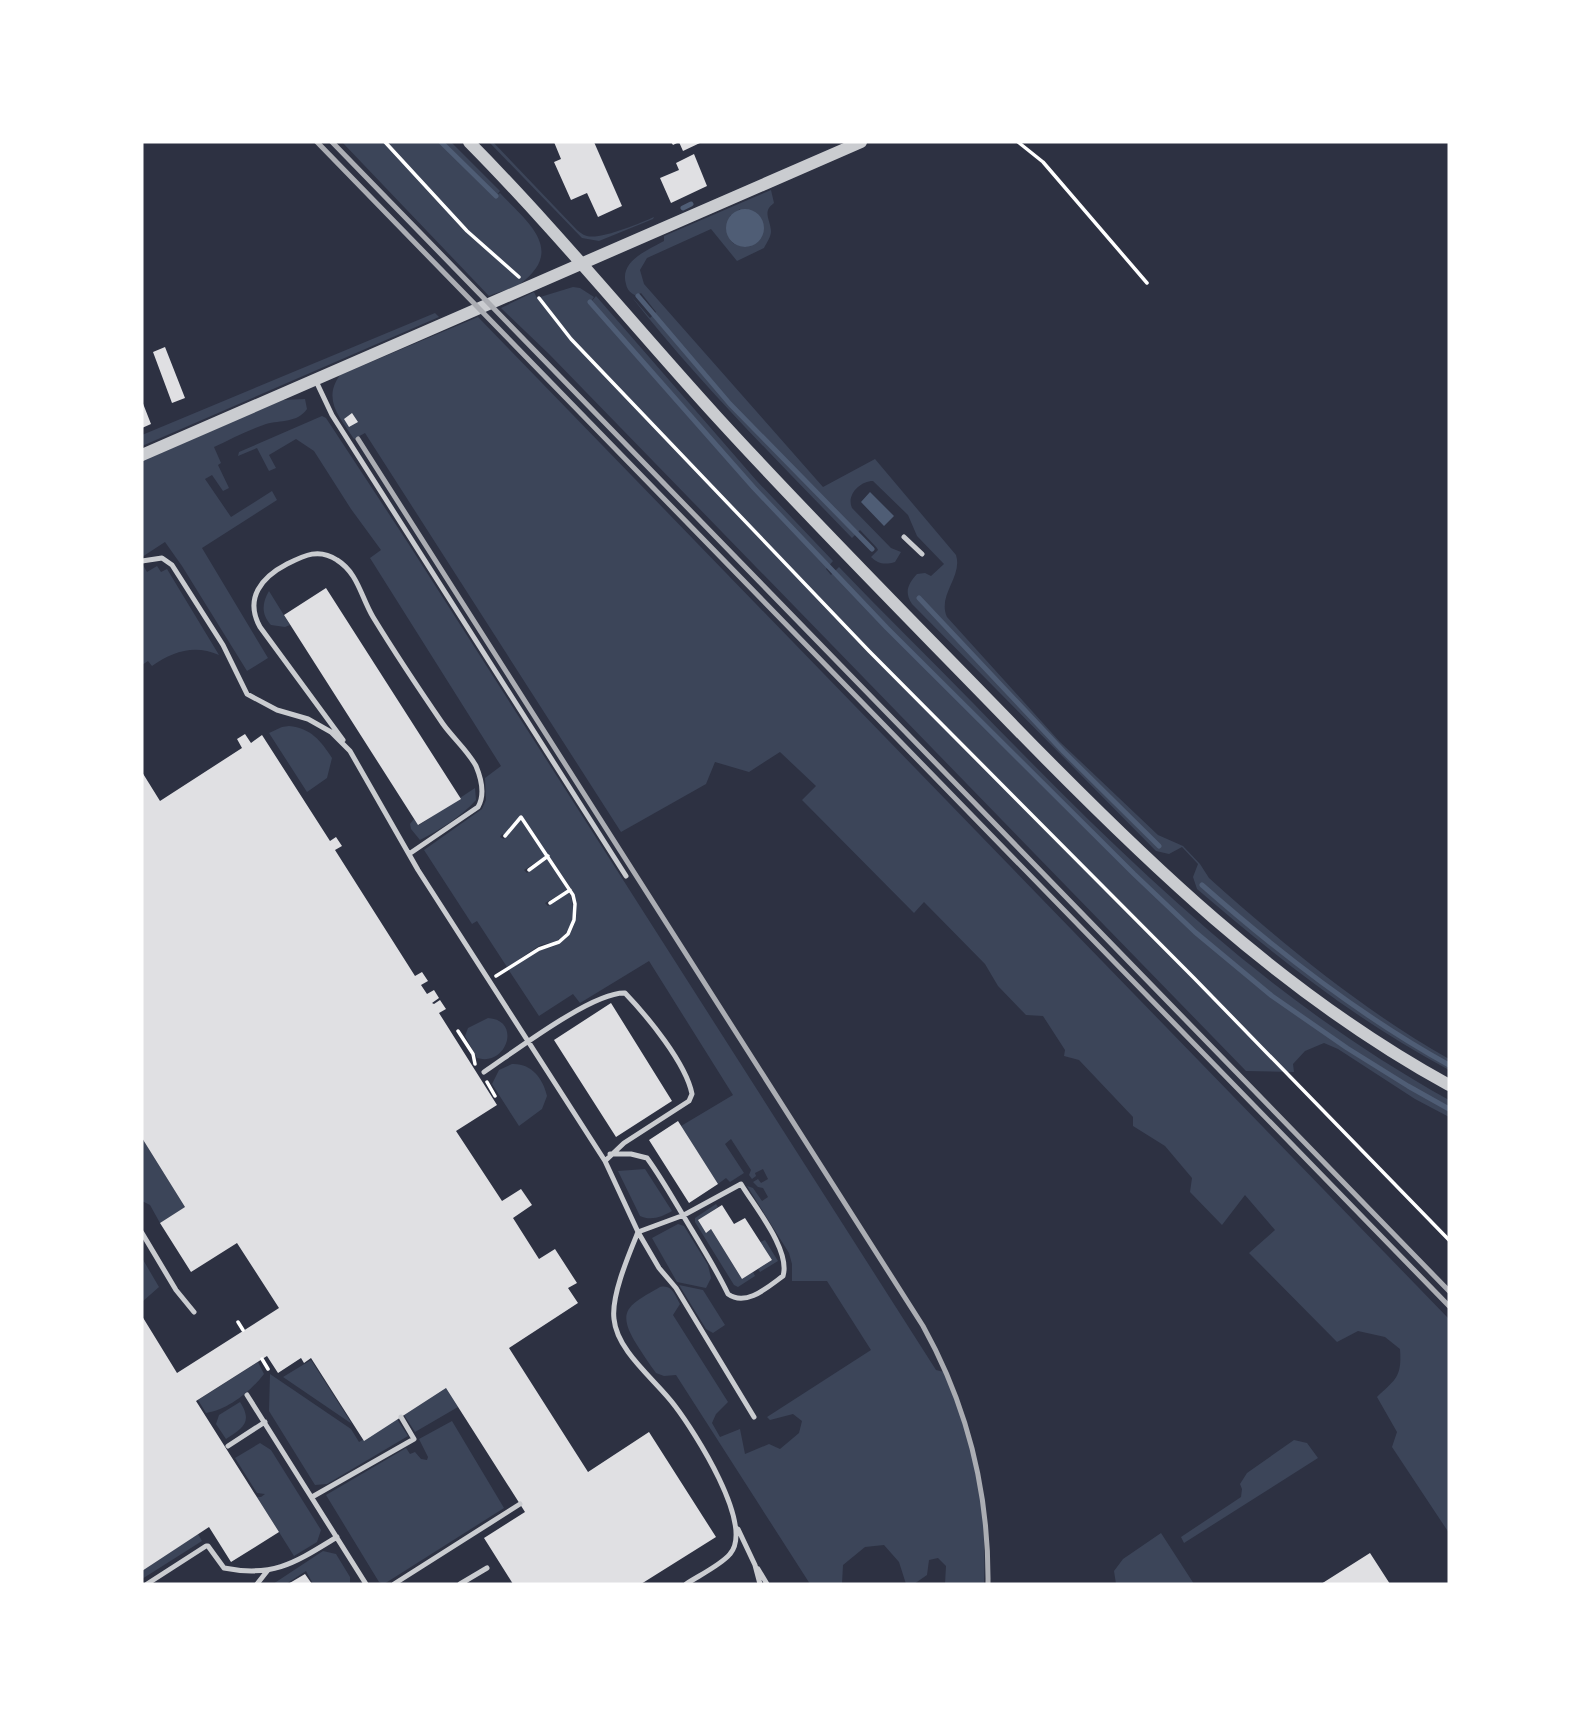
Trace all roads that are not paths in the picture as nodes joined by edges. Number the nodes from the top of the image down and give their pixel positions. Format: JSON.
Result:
{"nodes":[{"id":1,"x":469,"y":142,"type":"edge"},
{"id":2,"x":862,"y":142,"type":"edge"},
{"id":3,"x":582,"y":263,"type":"junction"},
{"id":4,"x":315,"y":379,"type":"junction"},
{"id":5,"x":142,"y":455,"type":"edge"},
{"id":6,"x":904,"y":537,"type":"dead end"},
{"id":7,"x":922,"y":554,"type":"dead end"},
{"id":8,"x":142,"y":561,"type":"edge"},
{"id":9,"x":350,"y":751,"type":"junction"},
{"id":10,"x":409,"y":854,"type":"junction"},
{"id":11,"x":626,"y":876,"type":"dead end"},
{"id":12,"x":528,"y":1044,"type":"junction"},
{"id":13,"x":484,"y":1072,"type":"dead end"},
{"id":14,"x":1449,"y":1085,"type":"edge"},
{"id":15,"x":610,"y":1154,"type":"junction"},
{"id":16,"x":605,"y":1161,"type":"junction"},
{"id":17,"x":684,"y":1215,"type":"junction"},
{"id":18,"x":638,"y":1232,"type":"junction"},
{"id":19,"x":142,"y":1233,"type":"edge"},
{"id":20,"x":194,"y":1312,"type":"dead end"},
{"id":21,"x":247,"y":1395,"type":"dead end"},
{"id":22,"x":401,"y":1417,"type":"dead end"},
{"id":23,"x":754,"y":1418,"type":"dead end"},
{"id":24,"x":265,"y":1422,"type":"junction"},
{"id":25,"x":228,"y":1446,"type":"dead end"},
{"id":26,"x":312,"y":1497,"type":"junction"},
{"id":27,"x":520,"y":1504,"type":"dead end"},
{"id":28,"x":737,"y":1529,"type":"junction"},
{"id":29,"x":337,"y":1538,"type":"junction"},
{"id":30,"x":755,"y":1566,"type":"junction"},
{"id":31,"x":487,"y":1568,"type":"dead end"},
{"id":32,"x":268,"y":1570,"type":"junction"},
{"id":33,"x":147,"y":1584,"type":"edge"},
{"id":34,"x":257,"y":1584,"type":"edge"},
{"id":35,"x":366,"y":1584,"type":"edge"},
{"id":36,"x":394,"y":1584,"type":"edge"},
{"id":37,"x":460,"y":1584,"type":"edge"},
{"id":38,"x":686,"y":1584,"type":"edge"},
{"id":39,"x":760,"y":1584,"type":"edge"},
{"id":40,"x":767,"y":1584,"type":"edge"}],
"edges":[{"from":1,"to":3,"type":"street"},
{"from":2,"to":3,"type":"street"},
{"from":3,"to":4,"type":"street"},
{"from":3,"to":14,"type":"street"},
{"from":4,"to":5,"type":"street"},
{"from":4,"to":11,"type":"lane"},
{"from":6,"to":7,"type":"lane"},
{"from":8,"to":9,"type":"lane"},
{"from":9,"to":10,"type":"lane"},
{"from":9,"to":10,"type":"lane"},
{"from":10,"to":12,"type":"lane"},
{"from":12,"to":13,"type":"lane"},
{"from":12,"to":15,"type":"lane"},
{"from":12,"to":16,"type":"lane"},
{"from":15,"to":16,"type":"lane"},
{"from":15,"to":17,"type":"lane"},
{"from":16,"to":18,"type":"lane"},
{"from":17,"to":17,"type":"lane"},
{"from":17,"to":18,"type":"lane"},
{"from":18,"to":23,"type":"lane"},
{"from":18,"to":28,"type":"lane"},
{"from":19,"to":20,"type":"lane"},
{"from":21,"to":24,"type":"lane"},
{"from":22,"to":26,"type":"lane"},
{"from":24,"to":25,"type":"lane"},
{"from":24,"to":26,"type":"lane"},
{"from":26,"to":29,"type":"lane"},
{"from":27,"to":36,"type":"lane"},
{"from":28,"to":30,"type":"lane"},
{"from":28,"to":38,"type":"lane"},
{"from":29,"to":32,"type":"lane"},
{"from":29,"to":35,"type":"lane"},
{"from":30,"to":39,"type":"lane"},
{"from":30,"to":40,"type":"lane"},
{"from":31,"to":37,"type":"lane"},
{"from":32,"to":33,"type":"lane"},
{"from":32,"to":34,"type":"lane"}]}
